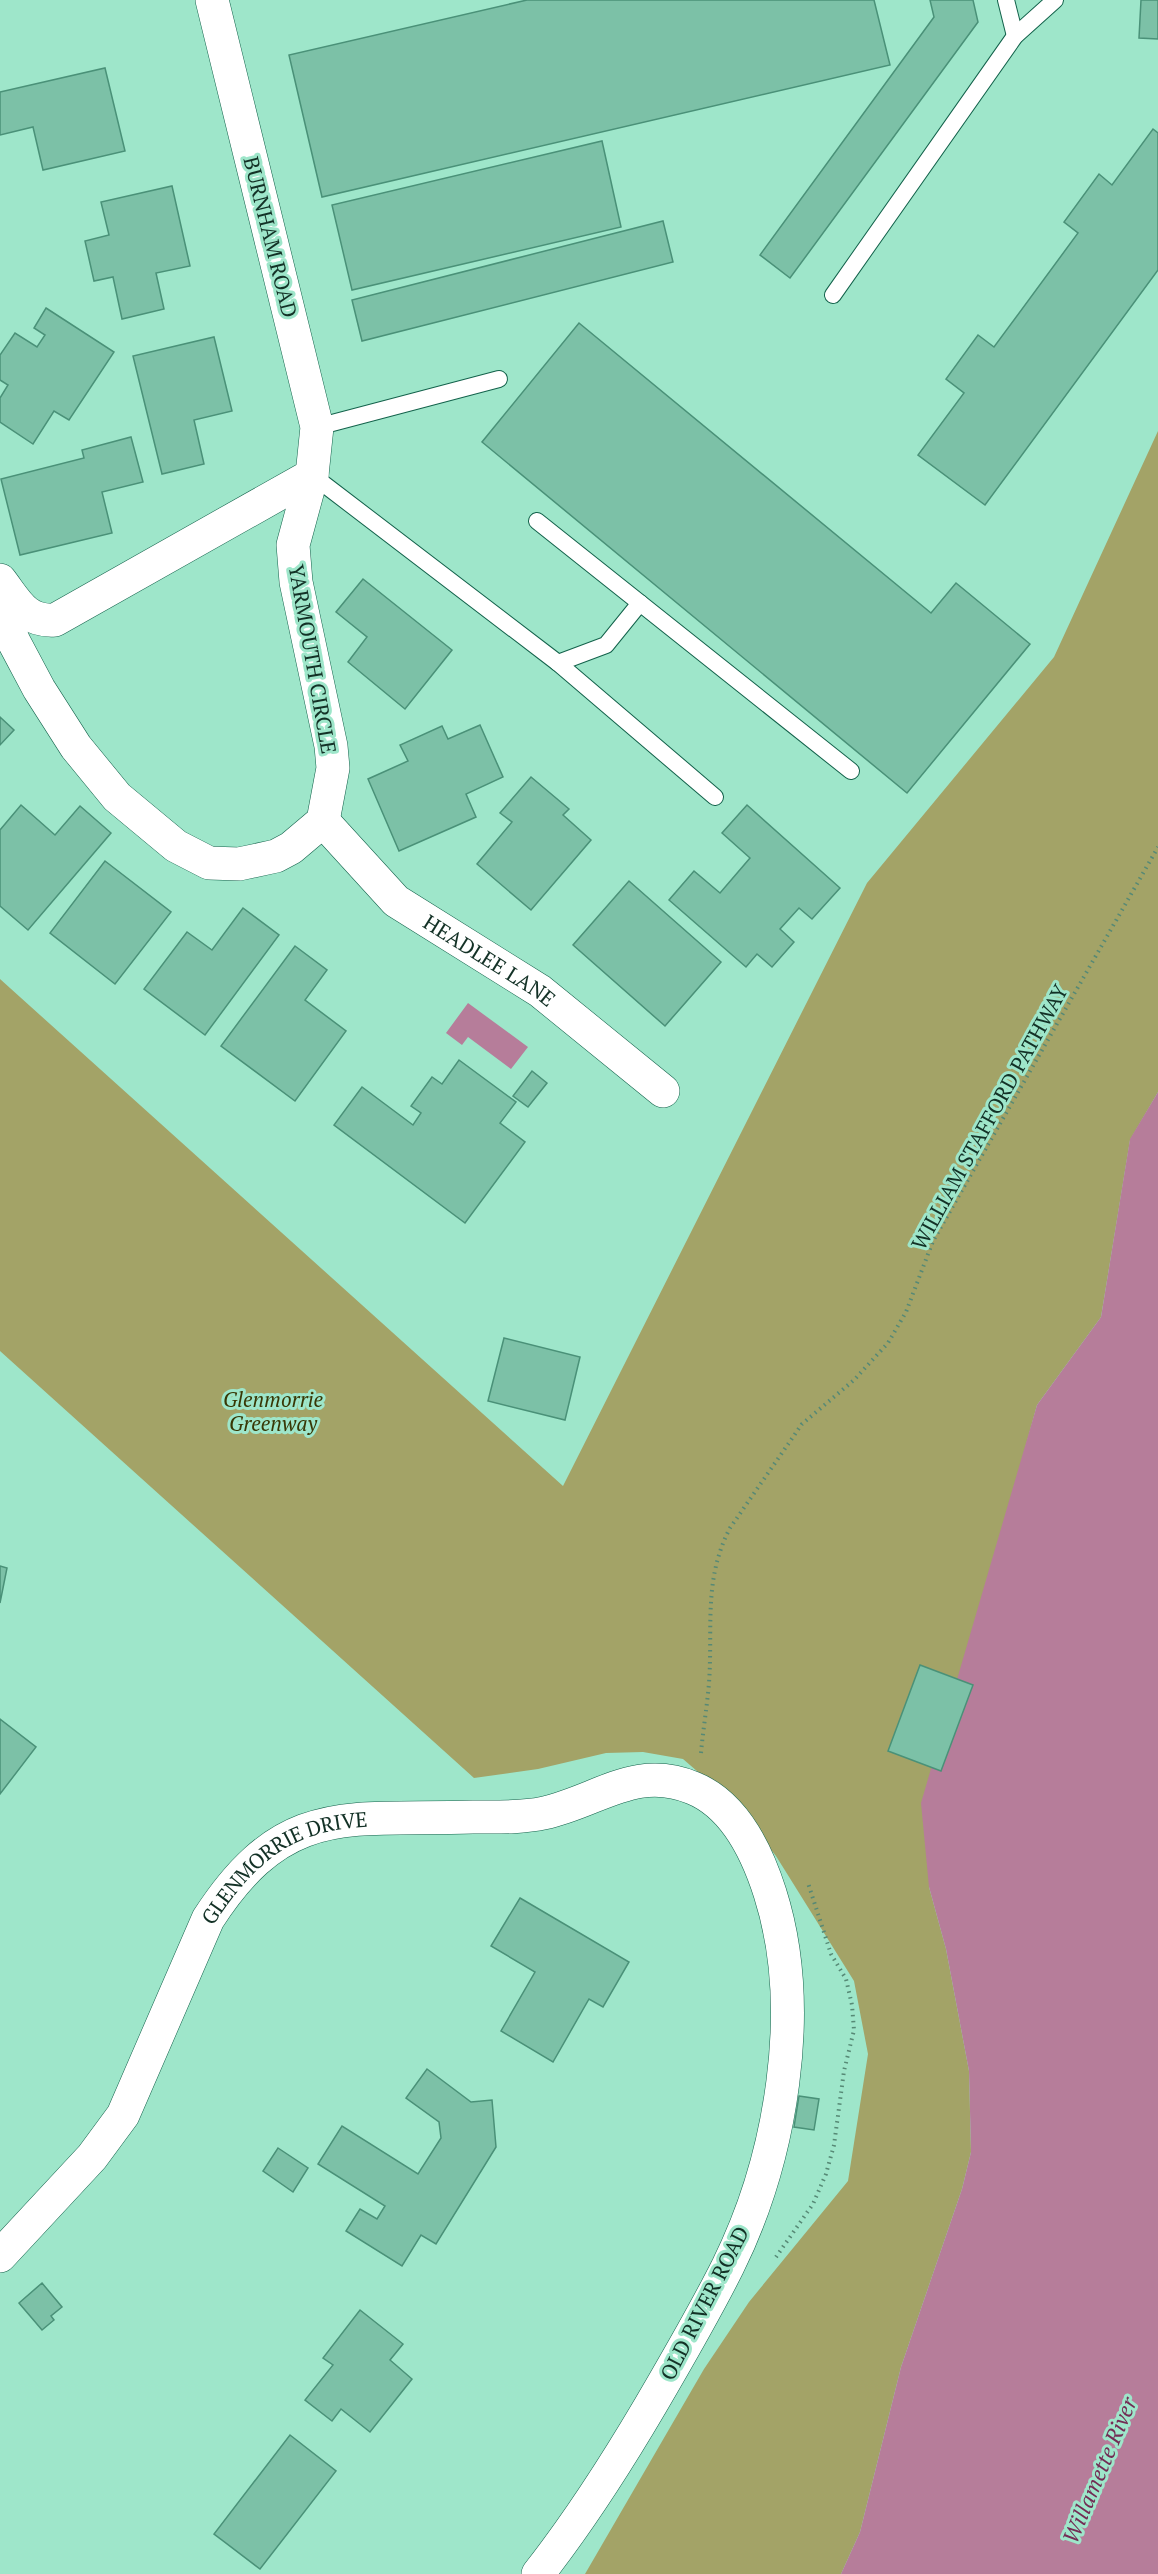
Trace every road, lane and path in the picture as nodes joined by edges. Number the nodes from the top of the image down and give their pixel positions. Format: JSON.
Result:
{"nodes":[{"id":1,"x":212,"y":0,"type":"edge"},
{"id":2,"x":1006,"y":0,"type":"edge"},
{"id":3,"x":1055,"y":0,"type":"edge"},
{"id":4,"x":1015,"y":36,"type":"junction"},
{"id":5,"x":833,"y":295,"type":"dead end"},
{"id":6,"x":499,"y":378,"type":"dead end"},
{"id":7,"x":318,"y":427,"type":"junction"},
{"id":8,"x":312,"y":475,"type":"junction"},
{"id":9,"x":537,"y":521,"type":"dead end"},
{"id":10,"x":0,"y":580,"type":"edge"},
{"id":11,"x":640,"y":603,"type":"junction"},
{"id":12,"x":0,"y":609,"type":"edge"},
{"id":13,"x":558,"y":663,"type":"junction"},
{"id":14,"x":851,"y":771,"type":"dead end"},
{"id":15,"x":715,"y":797,"type":"dead end"},
{"id":16,"x":323,"y":821,"type":"junction"},
{"id":17,"x":1158,"y":847,"type":"edge"},
{"id":18,"x":663,"y":1091,"type":"dead end"},
{"id":19,"x":708,"y":1759,"type":"dead end"},
{"id":20,"x":741,"y":1829,"type":"joint"},
{"id":21,"x":0,"y":2256,"type":"edge"},
{"id":22,"x":538,"y":2574,"type":"edge"}],
"edges":[{"from":1,"to":7,"type":"street","name":"BURNHAM ROAD"},
{"from":2,"to":4,"type":"lane"},
{"from":3,"to":4,"type":"lane"},
{"from":4,"to":5,"type":"lane"},
{"from":6,"to":7,"type":"lane"},
{"from":7,"to":8,"type":"street","name":"BURNHAM ROAD"},
{"from":8,"to":10,"type":"street"},
{"from":8,"to":13,"type":"lane"},
{"from":8,"to":16,"type":"street","name":"YARMOUTH CIRCLE"},
{"from":9,"to":11,"type":"lane"},
{"from":11,"to":13,"type":"lane"},
{"from":11,"to":14,"type":"lane"},
{"from":12,"to":16,"type":"street"},
{"from":13,"to":15,"type":"lane"},
{"from":16,"to":18,"type":"street","name":"HEADLEE LANE"},
{"from":17,"to":19,"type":"path","name":"WILLIAM STAFFORD PATHWAY"},
{"from":20,"to":21,"type":"street","name":"GLENMORRIE DRIVE"},
{"from":20,"to":22,"type":"street","name":"OLD RIVER ROAD"}]}
